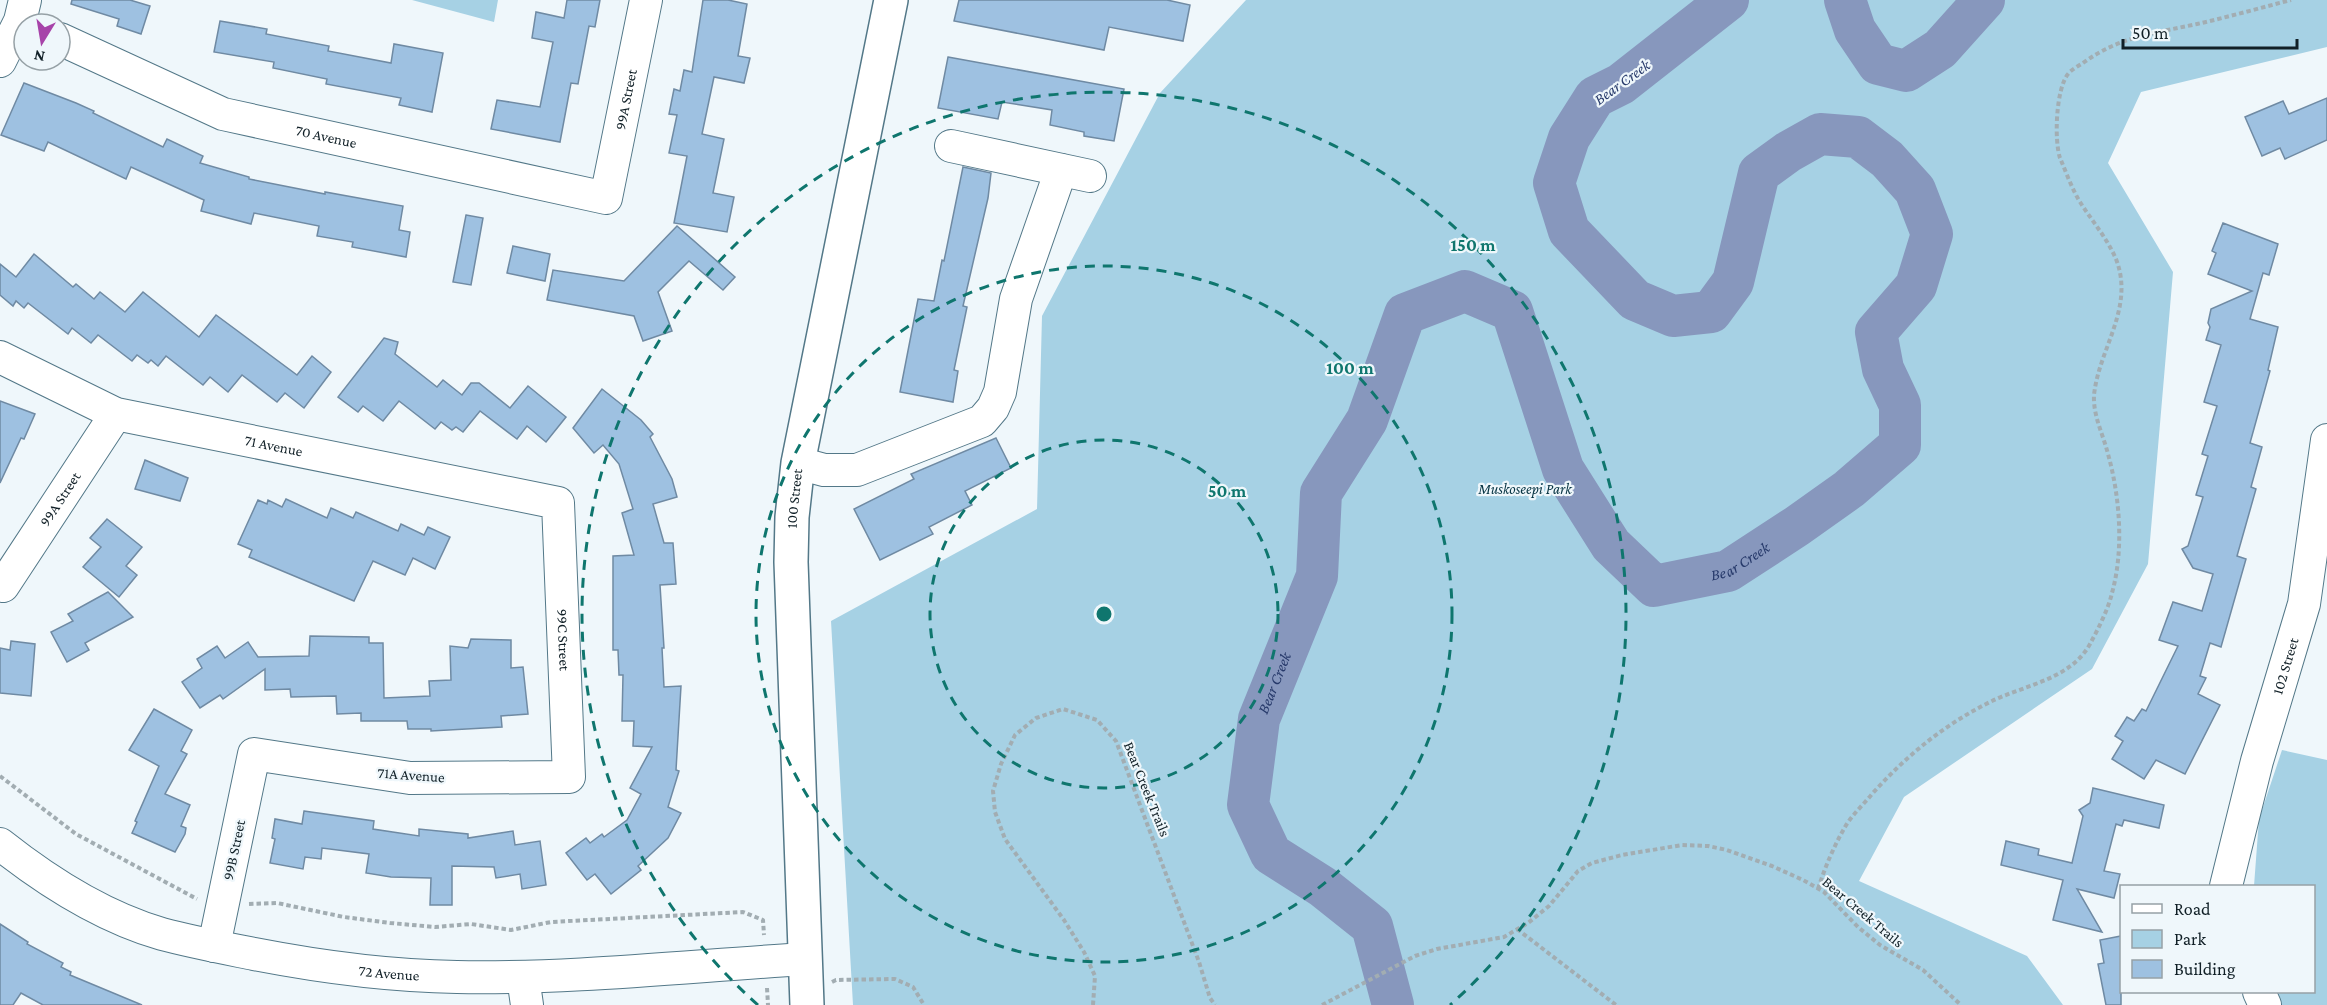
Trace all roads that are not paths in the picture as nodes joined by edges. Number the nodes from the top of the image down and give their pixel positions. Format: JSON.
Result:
{"nodes":[{"id":1,"x":646,"y":0,"type":"edge"},
{"id":2,"x":891,"y":0,"type":"edge"},
{"id":3,"x":12,"y":38,"type":"edge"},
{"id":4,"x":72,"y":45,"type":"edge"},
{"id":5,"x":0,"y":61,"type":"edge"},
{"id":6,"x":951,"y":146,"type":"dead end"},
{"id":7,"x":606,"y":198,"type":"joint"},
{"id":8,"x":0,"y":357,"type":"edge"},
{"id":9,"x":116,"y":414,"type":"junction"},
{"id":10,"x":2327,"y":440,"type":"edge"},
{"id":11,"x":798,"y":463,"type":"junction"},
{"id":12,"x":558,"y":503,"type":"joint"},
{"id":13,"x":3,"y":586,"type":"dead end"},
{"id":14,"x":2315,"y":606,"type":"edge"},
{"id":15,"x":254,"y":754,"type":"joint"},
{"id":16,"x":569,"y":777,"type":"joint"},
{"id":17,"x":0,"y":844,"type":"edge"},
{"id":18,"x":2226,"y":885,"type":"edge"},
{"id":19,"x":214,"y":946,"type":"junction"},
{"id":20,"x":805,"y":959,"type":"junction"},
{"id":21,"x":525,"y":991,"type":"edge"},
{"id":22,"x":807,"y":1001,"type":"edge"}],
"edges":[{"from":1,"to":7,"type":"street","name":"99A Street"},
{"from":2,"to":11,"type":"main road","name":"100 Street"},
{"from":3,"to":5,"type":"street"},
{"from":4,"to":7,"type":"street","name":"70 Avenue"},
{"from":6,"to":11,"type":"street"},
{"from":8,"to":9,"type":"street","name":"71 Avenue"},
{"from":9,"to":12,"type":"street","name":"71 Avenue"},
{"from":9,"to":13,"type":"street","name":"99A Street"},
{"from":10,"to":14,"type":"street","name":"102 Street"},
{"from":11,"to":20,"type":"main road","name":"100 Street"},
{"from":12,"to":16,"type":"street","name":"99C Street"},
{"from":14,"to":18,"type":"street","name":"102 Street"},
{"from":15,"to":16,"type":"street","name":"71A Avenue"},
{"from":15,"to":19,"type":"street","name":"99B Street"},
{"from":17,"to":19,"type":"street","name":"72 Avenue"},
{"from":19,"to":21,"type":"street","name":"72 Avenue"},
{"from":20,"to":21,"type":"street","name":"72 Avenue"},
{"from":20,"to":22,"type":"main road","name":"100 Street"}]}
